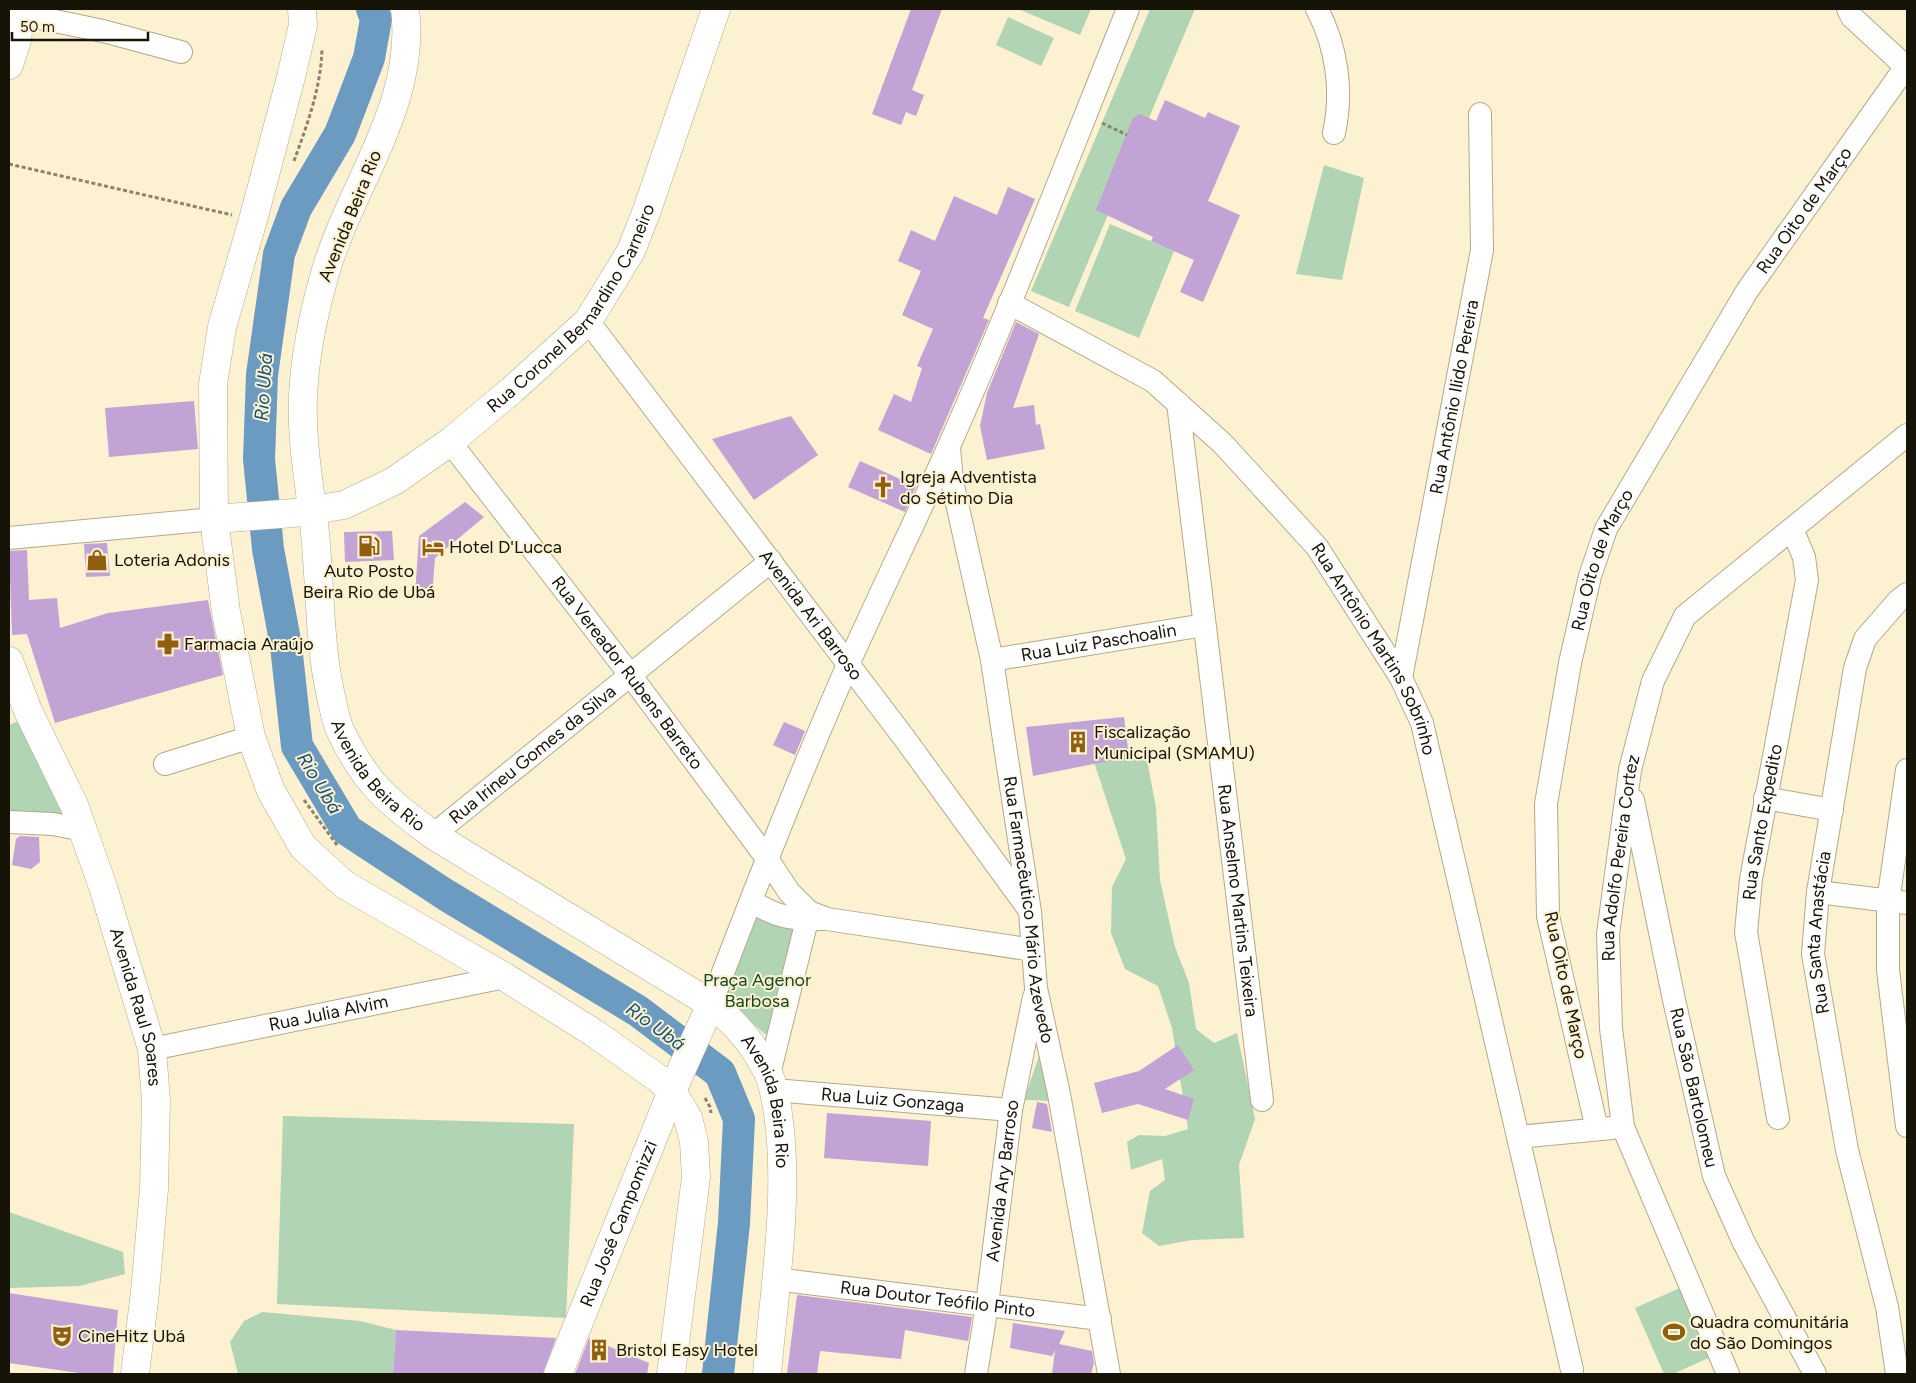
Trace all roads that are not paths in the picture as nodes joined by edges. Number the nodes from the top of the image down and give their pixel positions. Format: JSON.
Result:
{"nodes":[{"id":1,"x":302,"y":9,"type":"edge"},
{"id":2,"x":405,"y":9,"type":"edge"},
{"id":3,"x":716,"y":9,"type":"edge"},
{"id":4,"x":1128,"y":9,"type":"edge"},
{"id":5,"x":1317,"y":9,"type":"edge"},
{"id":6,"x":1848,"y":9,"type":"edge"},
{"id":7,"x":21,"y":11,"type":"edge"},
{"id":8,"x":181,"y":52,"type":"dead end"},
{"id":9,"x":9,"y":65,"type":"edge"},
{"id":10,"x":1906,"y":66,"type":"edge"},
{"id":11,"x":1480,"y":114,"type":"dead end"},
{"id":12,"x":1334,"y":133,"type":"dead end"},
{"id":13,"x":1009,"y":304,"type":"junction"},
{"id":14,"x":588,"y":321,"type":"junction"},
{"id":15,"x":1178,"y":403,"type":"junction"},
{"id":16,"x":1907,"y":435,"type":"edge"},
{"id":17,"x":450,"y":442,"type":"junction"},
{"id":18,"x":949,"y":446,"type":"junction"},
{"id":19,"x":302,"y":512,"type":"junction"},
{"id":20,"x":224,"y":518,"type":"junction"},
{"id":21,"x":1792,"y":529,"type":"junction"},
{"id":22,"x":9,"y":538,"type":"edge"},
{"id":23,"x":771,"y":561,"type":"junction"},
{"id":24,"x":1907,"y":594,"type":"edge"},
{"id":25,"x":1204,"y":626,"type":"junction"},
{"id":26,"x":992,"y":660,"type":"junction"},
{"id":27,"x":9,"y":661,"type":"edge"},
{"id":28,"x":848,"y":666,"type":"junction"},
{"id":29,"x":631,"y":676,"type":"junction"},
{"id":30,"x":1401,"y":678,"type":"junction"},
{"id":31,"x":18,"y":711,"type":"edge"},
{"id":32,"x":251,"y":737,"type":"junction"},
{"id":33,"x":165,"y":764,"type":"dead end"},
{"id":34,"x":1907,"y":770,"type":"edge"},
{"id":35,"x":1629,"y":781,"type":"junction"},
{"id":36,"x":1765,"y":798,"type":"junction"},
{"id":37,"x":1832,"y":810,"type":"junction"},
{"id":38,"x":9,"y":822,"type":"edge"},
{"id":39,"x":83,"y":830,"type":"junction"},
{"id":40,"x":433,"y":835,"type":"junction"},
{"id":41,"x":766,"y":857,"type":"junction"},
{"id":42,"x":1818,"y":892,"type":"junction"},
{"id":43,"x":752,"y":901,"type":"junction"},
{"id":44,"x":1898,"y":902,"type":"edge"},
{"id":45,"x":1030,"y":912,"type":"junction"},
{"id":46,"x":814,"y":917,"type":"junction"},
{"id":47,"x":1033,"y":950,"type":"junction"},
{"id":48,"x":505,"y":977,"type":"junction"},
{"id":49,"x":1036,"y":988,"type":"junction"},
{"id":50,"x":710,"y":1004,"type":"junction"},
{"id":51,"x":152,"y":1050,"type":"junction"},
{"id":52,"x":677,"y":1079,"type":"junction"},
{"id":53,"x":772,"y":1082,"type":"junction"},
{"id":54,"x":1262,"y":1100,"type":"dead end"},
{"id":55,"x":1011,"y":1110,"type":"junction"},
{"id":56,"x":1778,"y":1118,"type":"dead end"},
{"id":57,"x":1623,"y":1126,"type":"junction"},
{"id":58,"x":1907,"y":1126,"type":"edge"},
{"id":59,"x":1597,"y":1129,"type":"junction"},
{"id":60,"x":1518,"y":1138,"type":"junction"},
{"id":61,"x":775,"y":1279,"type":"junction"},
{"id":62,"x":987,"y":1304,"type":"junction"},
{"id":63,"x":1100,"y":1319,"type":"junction"},
{"id":64,"x":1572,"y":1370,"type":"dead end"},
{"id":65,"x":135,"y":1374,"type":"edge"},
{"id":66,"x":558,"y":1374,"type":"edge"},
{"id":67,"x":671,"y":1374,"type":"edge"},
{"id":68,"x":767,"y":1374,"type":"edge"},
{"id":69,"x":976,"y":1374,"type":"edge"},
{"id":70,"x":1109,"y":1374,"type":"edge"},
{"id":71,"x":1728,"y":1374,"type":"edge"},
{"id":72,"x":1815,"y":1374,"type":"edge"},
{"id":73,"x":1897,"y":1374,"type":"edge"}],
"edges":[{"from":1,"to":20,"type":"main road"},
{"from":2,"to":19,"type":"main road","name":"Avenida Beira Rio"},
{"from":3,"to":14,"type":"main road","name":"Rua Coronel Bernardino Carneiro"},
{"from":4,"to":13,"type":"street"},
{"from":5,"to":12,"type":"street"},
{"from":6,"to":10,"type":"street"},
{"from":7,"to":8,"type":"street"},
{"from":7,"to":9,"type":"main road"},
{"from":10,"to":59,"type":"street","name":"Rua Oito de Março"},
{"from":11,"to":30,"type":"street","name":"Rua Antônio Ilido Pereira"},
{"from":13,"to":15,"type":"street","name":"Rua Antônio Martins Sobrinho"},
{"from":13,"to":18,"type":"street"},
{"from":14,"to":17,"type":"main road","name":"Rua Coronel Bernardino Carneiro"},
{"from":14,"to":23,"type":"street","name":"Avenida Ari Barroso"},
{"from":15,"to":25,"type":"street","name":"Rua Anselmo Martins Teixeira"},
{"from":15,"to":30,"type":"street","name":"Rua Antônio Martins Sobrinho"},
{"from":16,"to":21,"type":"street","name":"Rua Adolfo Pereira Cortez"},
{"from":17,"to":19,"type":"main road","name":"Rua Coronel Bernardino Carneiro"},
{"from":17,"to":29,"type":"street","name":"Rua Vereador Rubens Barreto"},
{"from":18,"to":26,"type":"street","name":"Rua Farmacêutico Mário Azevedo"},
{"from":18,"to":28,"type":"street"},
{"from":19,"to":20,"type":"main road","name":"Rua Coronel Bernardino Carneiro"},
{"from":19,"to":40,"type":"main road","name":"Avenida Beira Rio"},
{"from":20,"to":22,"type":"street"},
{"from":20,"to":32,"type":"main road"},
{"from":21,"to":35,"type":"street","name":"Rua Adolfo Pereira Cortez"},
{"from":21,"to":36,"type":"street","name":"Rua Santo Expedito"},
{"from":23,"to":28,"type":"street","name":"Avenida Ari Barroso"},
{"from":23,"to":29,"type":"street","name":"Rua Irineu Gomes da Silva"},
{"from":24,"to":37,"type":"street","name":"Rua Santa Anastácia"},
{"from":25,"to":26,"type":"street","name":"Rua Luiz Paschoalin"},
{"from":25,"to":54,"type":"street","name":"Rua Anselmo Martins Teixeira"},
{"from":26,"to":45,"type":"street","name":"Rua Farmacêutico Mário Azevedo"},
{"from":27,"to":31,"type":"main road","name":"Avenida Raul Soares"},
{"from":28,"to":41,"type":"street"},
{"from":28,"to":45,"type":"street","name":"Avenida Ari Barroso"},
{"from":29,"to":40,"type":"street","name":"Rua Irineu Gomes da Silva"},
{"from":29,"to":41,"type":"street","name":"Rua Vereador Rubens Barreto"},
{"from":30,"to":60,"type":"street","name":"Rua Antônio Martins Sobrinho"},
{"from":31,"to":39,"type":"main road","name":"Avenida Raul Soares"},
{"from":32,"to":33,"type":"street"},
{"from":32,"to":48,"type":"main road"},
{"from":34,"to":44,"type":"street"},
{"from":35,"to":57,"type":"street","name":"Rua Adolfo Pereira Cortez"},
{"from":35,"to":72,"type":"street","name":"Rua São Bartolomeu"},
{"from":36,"to":37,"type":"street"},
{"from":36,"to":56,"type":"street","name":"Rua Santo Expedito"},
{"from":37,"to":42,"type":"street","name":"Rua Santa Anastácia"},
{"from":38,"to":39,"type":"street"},
{"from":39,"to":51,"type":"main road","name":"Avenida Raul Soares"},
{"from":40,"to":50,"type":"main road","name":"Avenida Beira Rio"},
{"from":41,"to":43,"type":"street"},
{"from":41,"to":46,"type":"street","name":"Rua Vereador Rubens Barreto"},
{"from":42,"to":44,"type":"street"},
{"from":42,"to":73,"type":"street","name":"Rua Santa Anastácia"},
{"from":43,"to":46,"type":"street"},
{"from":43,"to":50,"type":"street"},
{"from":44,"to":58,"type":"street"},
{"from":45,"to":47,"type":"street","name":"Rua Farmacêutico Mário Azevedo"},
{"from":46,"to":47,"type":"street"},
{"from":46,"to":53,"type":"street"},
{"from":47,"to":49,"type":"street","name":"Rua Farmacêutico Mário Azevedo"},
{"from":48,"to":51,"type":"street","name":"Rua Julia Alvim"},
{"from":48,"to":52,"type":"main road"},
{"from":49,"to":55,"type":"street","name":"Avenida Ary Barroso"},
{"from":49,"to":63,"type":"street","name":"Rua Farmacêutico Mário Azevedo"},
{"from":50,"to":52,"type":"main road","name":"Rua José Campomizzi"},
{"from":50,"to":53,"type":"main road","name":"Avenida Beira Rio"},
{"from":51,"to":65,"type":"main road","name":"Avenida Raul Soares"},
{"from":52,"to":66,"type":"main road","name":"Rua José Campomizzi"},
{"from":52,"to":67,"type":"main road"},
{"from":53,"to":55,"type":"street","name":"Rua Luiz Gonzaga"},
{"from":53,"to":61,"type":"main road","name":"Avenida Beira Rio"},
{"from":55,"to":62,"type":"street","name":"Avenida Ary Barroso"},
{"from":57,"to":59,"type":"street"},
{"from":57,"to":71,"type":"street","name":"Rua Adolfo Pereira Cortez"},
{"from":59,"to":60,"type":"street"},
{"from":60,"to":64,"type":"street","name":"Rua Antônio Martins Sobrinho"},
{"from":61,"to":62,"type":"street","name":"Rua Doutor Teófilo Pinto"},
{"from":61,"to":68,"type":"main road","name":"Avenida Beira Rio"},
{"from":62,"to":63,"type":"street","name":"Rua Doutor Teófilo Pinto"},
{"from":62,"to":69,"type":"street","name":"Avenida Ary Barroso"},
{"from":63,"to":70,"type":"street","name":"Rua Farmacêutico Mário Azevedo"}]}
